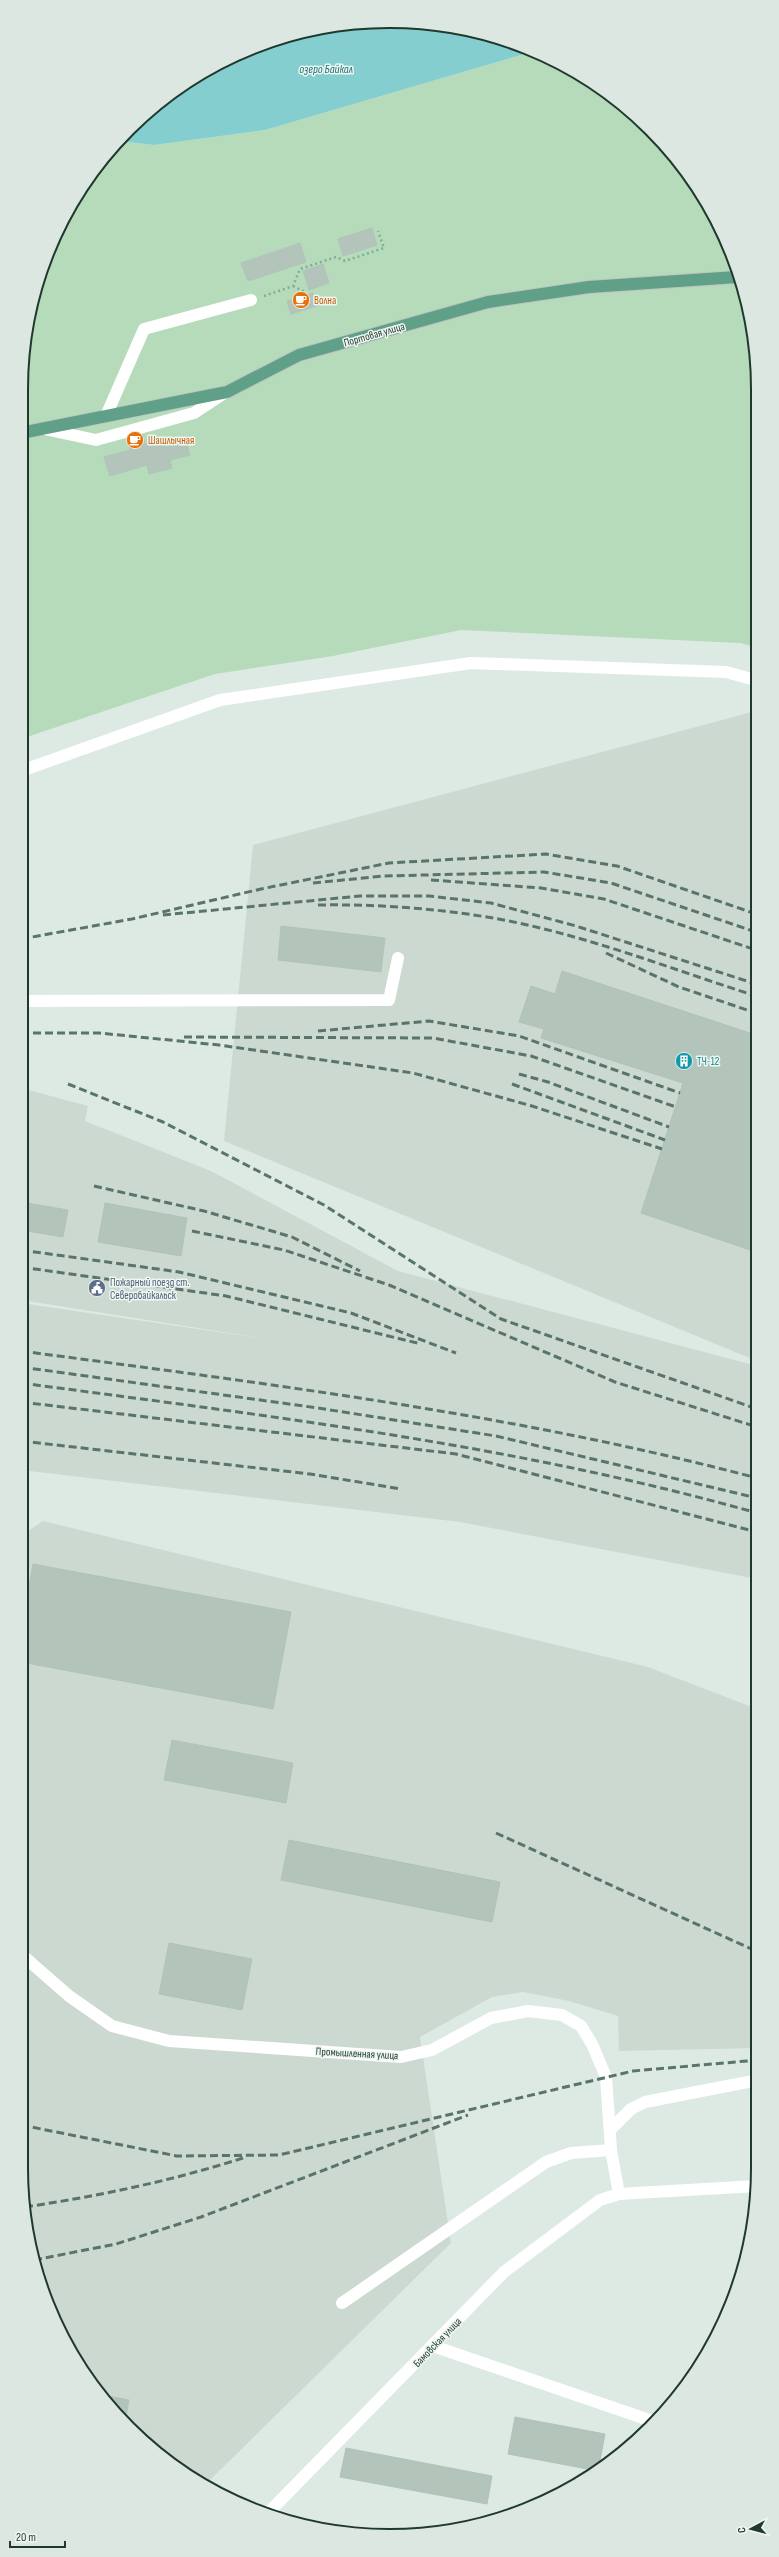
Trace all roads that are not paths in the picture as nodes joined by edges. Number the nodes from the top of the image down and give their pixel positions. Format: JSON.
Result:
{"nodes":[{"id":1,"x":733,"y":276,"type":"edge"},
{"id":2,"x":251,"y":300,"type":"road end"},
{"id":3,"x":227,"y":392,"type":"junction"},
{"id":4,"x":106,"y":416,"type":"junction"},
{"id":5,"x":44,"y":429,"type":"junction"},
{"id":6,"x":28,"y":432,"type":"edge"},
{"id":7,"x":751,"y":679,"type":"edge"},
{"id":8,"x":28,"y":769,"type":"edge"},
{"id":9,"x":398,"y":958,"type":"dead end"},
{"id":10,"x":28,"y":1001,"type":"edge"},
{"id":11,"x":28,"y":1960,"type":"edge"},
{"id":12,"x":751,"y":2081,"type":"edge"},
{"id":13,"x":610,"y":2130,"type":"junction"},
{"id":14,"x":611,"y":2150,"type":"junction"},
{"id":15,"x":750,"y":2186,"type":"edge"},
{"id":16,"x":619,"y":2194,"type":"junction"},
{"id":17,"x":342,"y":2303,"type":"dead end"},
{"id":18,"x":433,"y":2346,"type":"junction"},
{"id":19,"x":648,"y":2420,"type":"edge"},
{"id":20,"x":272,"y":2509,"type":"edge"}],
"edges":[{"from":1,"to":3,"type":"main road","name":"Портовая улица"},
{"from":2,"to":4,"type":"street"},
{"from":3,"to":4,"type":"main road","name":"Портовая улица"},
{"from":3,"to":5,"type":"street"},
{"from":4,"to":5,"type":"main road","name":"Портовая улица"},
{"from":5,"to":6,"type":"main road","name":"Портовая улица"},
{"from":7,"to":8,"type":"street"},
{"from":9,"to":10,"type":"street"},
{"from":11,"to":13,"type":"street","name":"Промышленная улица"},
{"from":12,"to":13,"type":"street"},
{"from":13,"to":14,"type":"street","name":"Промышленная улица"},
{"from":14,"to":16,"type":"street","name":"Промышленная улица"},
{"from":14,"to":17,"type":"street"},
{"from":15,"to":16,"type":"street","name":"Бамовская улица"},
{"from":16,"to":18,"type":"street","name":"Бамовская улица"},
{"from":18,"to":19,"type":"street"},
{"from":18,"to":20,"type":"street","name":"Бамовская улица"}]}
